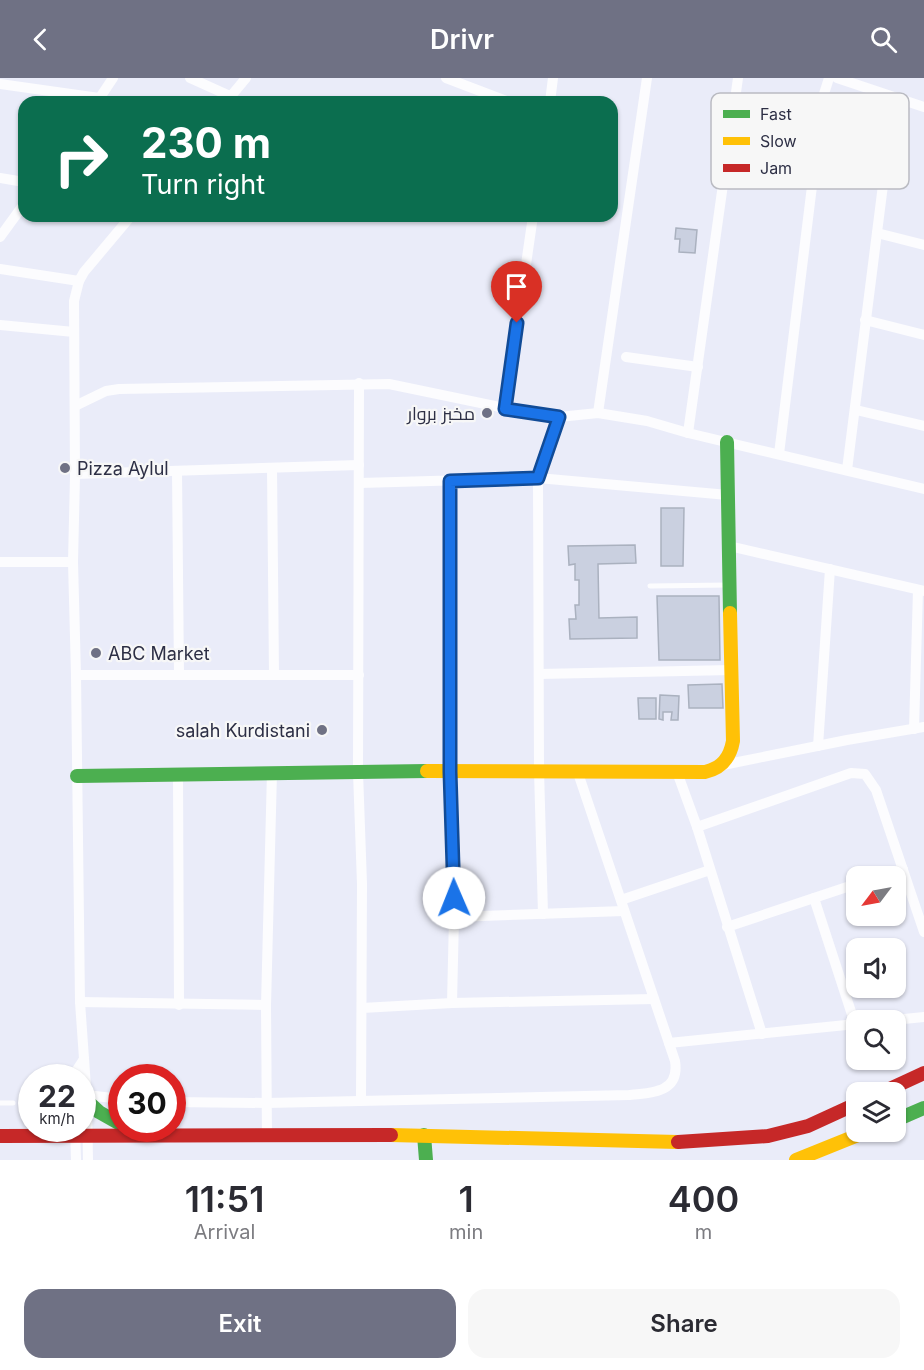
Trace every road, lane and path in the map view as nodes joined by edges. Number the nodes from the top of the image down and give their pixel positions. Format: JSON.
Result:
{"nodes":[{"id":1,"x":113,"y":78,"type":"edge"},
{"id":2,"x":190,"y":78,"type":"edge"},
{"id":3,"x":246,"y":78,"type":"edge"},
{"id":4,"x":446,"y":78,"type":"edge"},
{"id":5,"x":553,"y":78,"type":"edge"},
{"id":6,"x":647,"y":78,"type":"edge"},
{"id":7,"x":738,"y":78,"type":"edge"},
{"id":8,"x":829,"y":78,"type":"edge"},
{"id":9,"x":837,"y":78,"type":"edge"},
{"id":10,"x":0,"y":84,"type":"edge"},
{"id":11,"x":736,"y":93,"type":"edge"},
{"id":12,"x":824,"y":93,"type":"edge"},
{"id":13,"x":880,"y":93,"type":"edge"},
{"id":14,"x":74,"y":96,"type":"edge"},
{"id":15,"x":101,"y":96,"type":"edge"},
{"id":16,"x":223,"y":96,"type":"edge"},
{"id":17,"x":231,"y":96,"type":"edge"},
{"id":18,"x":493,"y":96,"type":"edge"},
{"id":19,"x":551,"y":96,"type":"edge"},
{"id":20,"x":909,"y":100,"type":"edge"},
{"id":21,"x":924,"y":103,"type":"edge"},
{"id":22,"x":0,"y":178,"type":"edge"},
{"id":23,"x":18,"y":181,"type":"edge"},
{"id":24,"x":723,"y":189,"type":"edge"},
{"id":25,"x":812,"y":189,"type":"edge"},
{"id":26,"x":883,"y":189,"type":"edge"},
{"id":27,"x":18,"y":212,"type":"edge"},
{"id":28,"x":126,"y":222,"type":"edge"},
{"id":29,"x":532,"y":222,"type":"edge"},
{"id":30,"x":877,"y":233,"type":"junction"},
{"id":31,"x":0,"y":237,"type":"edge"},
{"id":32,"x":924,"y":245,"type":"edge"},
{"id":33,"x":0,"y":269,"type":"edge"},
{"id":34,"x":79,"y":281,"type":"junction"},
{"id":35,"x":865,"y":320,"type":"junction"},
{"id":36,"x":0,"y":325,"type":"edge"},
{"id":37,"x":74,"y":332,"type":"junction"},
{"id":38,"x":924,"y":335,"type":"edge"},
{"id":39,"x":626,"y":357,"type":"dead end"},
{"id":40,"x":698,"y":367,"type":"junction"},
{"id":41,"x":359,"y":383,"type":"junction"},
{"id":42,"x":75,"y":406,"type":"junction"},
{"id":43,"x":505,"y":409,"type":"junction"},
{"id":44,"x":856,"y":410,"type":"junction"},
{"id":45,"x":598,"y":413,"type":"junction"},
{"id":46,"x":559,"y":417,"type":"junction"},
{"id":47,"x":924,"y":426,"type":"edge"},
{"id":48,"x":688,"y":433,"type":"junction"},
{"id":49,"x":727,"y":441,"type":"junction"},
{"id":50,"x":779,"y":454,"type":"junction"},
{"id":51,"x":359,"y":465,"type":"junction"},
{"id":52,"x":272,"y":468,"type":"junction"},
{"id":53,"x":847,"y":470,"type":"junction"},
{"id":54,"x":177,"y":471,"type":"junction"},
{"id":55,"x":75,"y":474,"type":"junction"},
{"id":56,"x":538,"y":478,"type":"junction"},
{"id":57,"x":450,"y":481,"type":"junction"},
{"id":58,"x":360,"y":483,"type":"junction"},
{"id":59,"x":924,"y":489,"type":"edge"},
{"id":60,"x":728,"y":495,"type":"junction"},
{"id":61,"x":729,"y":546,"type":"junction"},
{"id":62,"x":0,"y":562,"type":"edge"},
{"id":63,"x":73,"y":562,"type":"junction"},
{"id":64,"x":830,"y":569,"type":"junction"},
{"id":65,"x":730,"y":585,"type":"junction"},
{"id":66,"x":650,"y":586,"type":"dead end"},
{"id":67,"x":921,"y":590,"type":"edge"},
{"id":68,"x":732,"y":670,"type":"junction"},
{"id":69,"x":539,"y":674,"type":"junction"},
{"id":70,"x":76,"y":675,"type":"junction"},
{"id":71,"x":179,"y":675,"type":"junction"},
{"id":72,"x":274,"y":675,"type":"junction"},
{"id":73,"x":359,"y":675,"type":"junction"},
{"id":74,"x":919,"y":728,"type":"edge"},
{"id":75,"x":818,"y":746,"type":"junction"},
{"id":76,"x":723,"y":765,"type":"junction"},
{"id":77,"x":539,"y":770,"type":"junction"},
{"id":78,"x":577,"y":770,"type":"junction"},
{"id":79,"x":272,"y":772,"type":"junction"},
{"id":80,"x":358,"y":772,"type":"junction"},
{"id":81,"x":450,"y":772,"type":"junction"},
{"id":82,"x":677,"y":772,"type":"junction"},
{"id":83,"x":178,"y":774,"type":"junction"},
{"id":84,"x":77,"y":776,"type":"junction"},
{"id":85,"x":697,"y":827,"type":"junction"},
{"id":86,"x":902,"y":866,"type":"edge"},
{"id":87,"x":710,"y":870,"type":"junction"},
{"id":88,"x":906,"y":878,"type":"edge"},
{"id":89,"x":846,"y":887,"type":"edge"},
{"id":90,"x":814,"y":898,"type":"junction"},
{"id":91,"x":621,"y":900,"type":"junction"},
{"id":92,"x":624,"y":911,"type":"junction"},
{"id":93,"x":543,"y":914,"type":"junction"},
{"id":94,"x":454,"y":917,"type":"junction"},
{"id":95,"x":728,"y":927,"type":"junction"},
{"id":96,"x":924,"y":932,"type":"edge"},
{"id":97,"x":654,"y":999,"type":"junction"},
{"id":98,"x":80,"y":1002,"type":"junction"},
{"id":99,"x":452,"y":1003,"type":"junction"},
{"id":100,"x":179,"y":1005,"type":"junction"},
{"id":101,"x":267,"y":1005,"type":"junction"},
{"id":102,"x":362,"y":1008,"type":"junction"},
{"id":103,"x":851,"y":1010,"type":"edge"},
{"id":104,"x":924,"y":1017,"type":"edge"},
{"id":105,"x":906,"y":1019,"type":"edge"},
{"id":106,"x":846,"y":1025,"type":"edge"},
{"id":107,"x":762,"y":1034,"type":"junction"},
{"id":108,"x":669,"y":1043,"type":"junction"},
{"id":109,"x":84,"y":1059,"type":"junction"},
{"id":110,"x":81,"y":1064,"type":"edge"},
{"id":111,"x":84,"y":1064,"type":"edge"},
{"id":112,"x":924,"y":1073,"type":"edge"},
{"id":113,"x":905,"y":1082,"type":"edge"},
{"id":114,"x":361,"y":1100,"type":"junction"},
{"id":115,"x":14,"y":1102,"type":"dead end"},
{"id":116,"x":186,"y":1102,"type":"edge"},
{"id":117,"x":0,"y":1103,"type":"edge"},
{"id":118,"x":267,"y":1103,"type":"junction"},
{"id":119,"x":924,"y":1108,"type":"edge"},
{"id":120,"x":846,"y":1109,"type":"edge"},
{"id":121,"x":906,"y":1116,"type":"edge"},
{"id":122,"x":424,"y":1135,"type":"junction"},
{"id":123,"x":0,"y":1136,"type":"edge"},
{"id":124,"x":18,"y":1136,"type":"edge"},
{"id":125,"x":186,"y":1136,"type":"edge"},
{"id":126,"x":267,"y":1136,"type":"junction"},
{"id":127,"x":846,"y":1140,"type":"edge"},
{"id":128,"x":78,"y":1142,"type":"edge"},
{"id":129,"x":82,"y":1142,"type":"edge"},
{"id":130,"x":76,"y":1160,"type":"edge"},
{"id":131,"x":88,"y":1160,"type":"edge"},
{"id":132,"x":426,"y":1160,"type":"edge"},
{"id":133,"x":796,"y":1160,"type":"edge"}],
"edges":[{"from":1,"to":15,"type":"street"},
{"from":2,"to":16,"type":"street"},
{"from":3,"to":17,"type":"street"},
{"from":4,"to":18,"type":"street"},
{"from":5,"to":19,"type":"street"},
{"from":6,"to":45,"type":"street"},
{"from":7,"to":11,"type":"street"},
{"from":8,"to":12,"type":"street"},
{"from":9,"to":13,"type":"street"},
{"from":10,"to":14,"type":"street"},
{"from":20,"to":21,"type":"street"},
{"from":22,"to":23,"type":"street"},
{"from":24,"to":40,"type":"street"},
{"from":25,"to":50,"type":"street"},
{"from":26,"to":30,"type":"street"},
{"from":27,"to":31,"type":"street"},
{"from":28,"to":34,"type":"street"},
{"from":29,"to":43,"type":"street"},
{"from":30,"to":32,"type":"street"},
{"from":30,"to":35,"type":"street"},
{"from":33,"to":34,"type":"street"},
{"from":34,"to":37,"type":"street"},
{"from":35,"to":38,"type":"street"},
{"from":35,"to":44,"type":"street"},
{"from":36,"to":37,"type":"street"},
{"from":37,"to":42,"type":"street"},
{"from":39,"to":40,"type":"street"},
{"from":40,"to":48,"type":"street"},
{"from":41,"to":42,"type":"street"},
{"from":41,"to":43,"type":"street"},
{"from":41,"to":51,"type":"street"},
{"from":42,"to":55,"type":"street"},
{"from":43,"to":46,"type":"street"},
{"from":44,"to":47,"type":"street"},
{"from":44,"to":53,"type":"street"},
{"from":45,"to":46,"type":"street"},
{"from":45,"to":48,"type":"street"},
{"from":46,"to":56,"type":"street"},
{"from":48,"to":49,"type":"street"},
{"from":49,"to":50,"type":"street"},
{"from":49,"to":60,"type":"main road"},
{"from":50,"to":53,"type":"street"},
{"from":51,"to":52,"type":"street"},
{"from":51,"to":58,"type":"street"},
{"from":52,"to":54,"type":"street"},
{"from":52,"to":72,"type":"street"},
{"from":53,"to":59,"type":"street"},
{"from":54,"to":55,"type":"street"},
{"from":54,"to":71,"type":"street"},
{"from":55,"to":63,"type":"street"},
{"from":56,"to":57,"type":"street"},
{"from":56,"to":60,"type":"street"},
{"from":56,"to":69,"type":"street"},
{"from":57,"to":58,"type":"street"},
{"from":57,"to":81,"type":"street"},
{"from":58,"to":73,"type":"street"},
{"from":60,"to":61,"type":"main road"},
{"from":61,"to":64,"type":"street"},
{"from":61,"to":65,"type":"main road"},
{"from":62,"to":63,"type":"street"},
{"from":63,"to":70,"type":"street"},
{"from":64,"to":67,"type":"street"},
{"from":64,"to":75,"type":"street"},
{"from":65,"to":66,"type":"lane"},
{"from":65,"to":68,"type":"main road"},
{"from":67,"to":74,"type":"street"},
{"from":68,"to":69,"type":"street"},
{"from":68,"to":76,"type":"main road"},
{"from":69,"to":77,"type":"street"},
{"from":70,"to":71,"type":"street"},
{"from":70,"to":84,"type":"street"},
{"from":71,"to":72,"type":"street"},
{"from":72,"to":73,"type":"street"},
{"from":73,"to":80,"type":"street"},
{"from":74,"to":75,"type":"street"},
{"from":75,"to":76,"type":"street"},
{"from":76,"to":82,"type":"main road"},
{"from":77,"to":78,"type":"main road"},
{"from":77,"to":81,"type":"main road"},
{"from":77,"to":93,"type":"street"},
{"from":78,"to":82,"type":"main road"},
{"from":78,"to":91,"type":"street"},
{"from":79,"to":80,"type":"main road"},
{"from":79,"to":83,"type":"main road"},
{"from":79,"to":101,"type":"street"},
{"from":80,"to":81,"type":"main road"},
{"from":80,"to":102,"type":"street"},
{"from":81,"to":94,"type":"street"},
{"from":82,"to":85,"type":"street"},
{"from":83,"to":84,"type":"main road"},
{"from":83,"to":100,"type":"street"},
{"from":84,"to":98,"type":"street"},
{"from":85,"to":86,"type":"street"},
{"from":85,"to":87,"type":"street"},
{"from":87,"to":91,"type":"street"},
{"from":87,"to":95,"type":"street"},
{"from":88,"to":96,"type":"street"},
{"from":89,"to":90,"type":"street"},
{"from":90,"to":95,"type":"street"},
{"from":90,"to":103,"type":"street"},
{"from":91,"to":92,"type":"street"},
{"from":92,"to":93,"type":"street"},
{"from":92,"to":97,"type":"street"},
{"from":93,"to":94,"type":"street"},
{"from":94,"to":99,"type":"street"},
{"from":95,"to":107,"type":"street"},
{"from":97,"to":99,"type":"street"},
{"from":97,"to":108,"type":"street"},
{"from":98,"to":100,"type":"street"},
{"from":98,"to":109,"type":"street"},
{"from":99,"to":102,"type":"street"},
{"from":100,"to":101,"type":"street"},
{"from":101,"to":118,"type":"street"},
{"from":102,"to":114,"type":"street"},
{"from":104,"to":105,"type":"street"},
{"from":106,"to":107,"type":"street"},
{"from":107,"to":108,"type":"street"},
{"from":108,"to":114,"type":"street"},
{"from":109,"to":110,"type":"street"},
{"from":109,"to":111,"type":"street"},
{"from":112,"to":113,"type":"main road"},
{"from":114,"to":118,"type":"street"},
{"from":115,"to":117,"type":"lane"},
{"from":116,"to":118,"type":"street"},
{"from":118,"to":126,"type":"street"},
{"from":119,"to":121,"type":"main road"},
{"from":120,"to":122,"type":"main road"},
{"from":122,"to":126,"type":"main road"},
{"from":122,"to":132,"type":"main road"},
{"from":123,"to":124,"type":"main road"},
{"from":125,"to":126,"type":"main road"},
{"from":127,"to":133,"type":"main road"},
{"from":128,"to":130,"type":"street"},
{"from":129,"to":131,"type":"street"}]}
